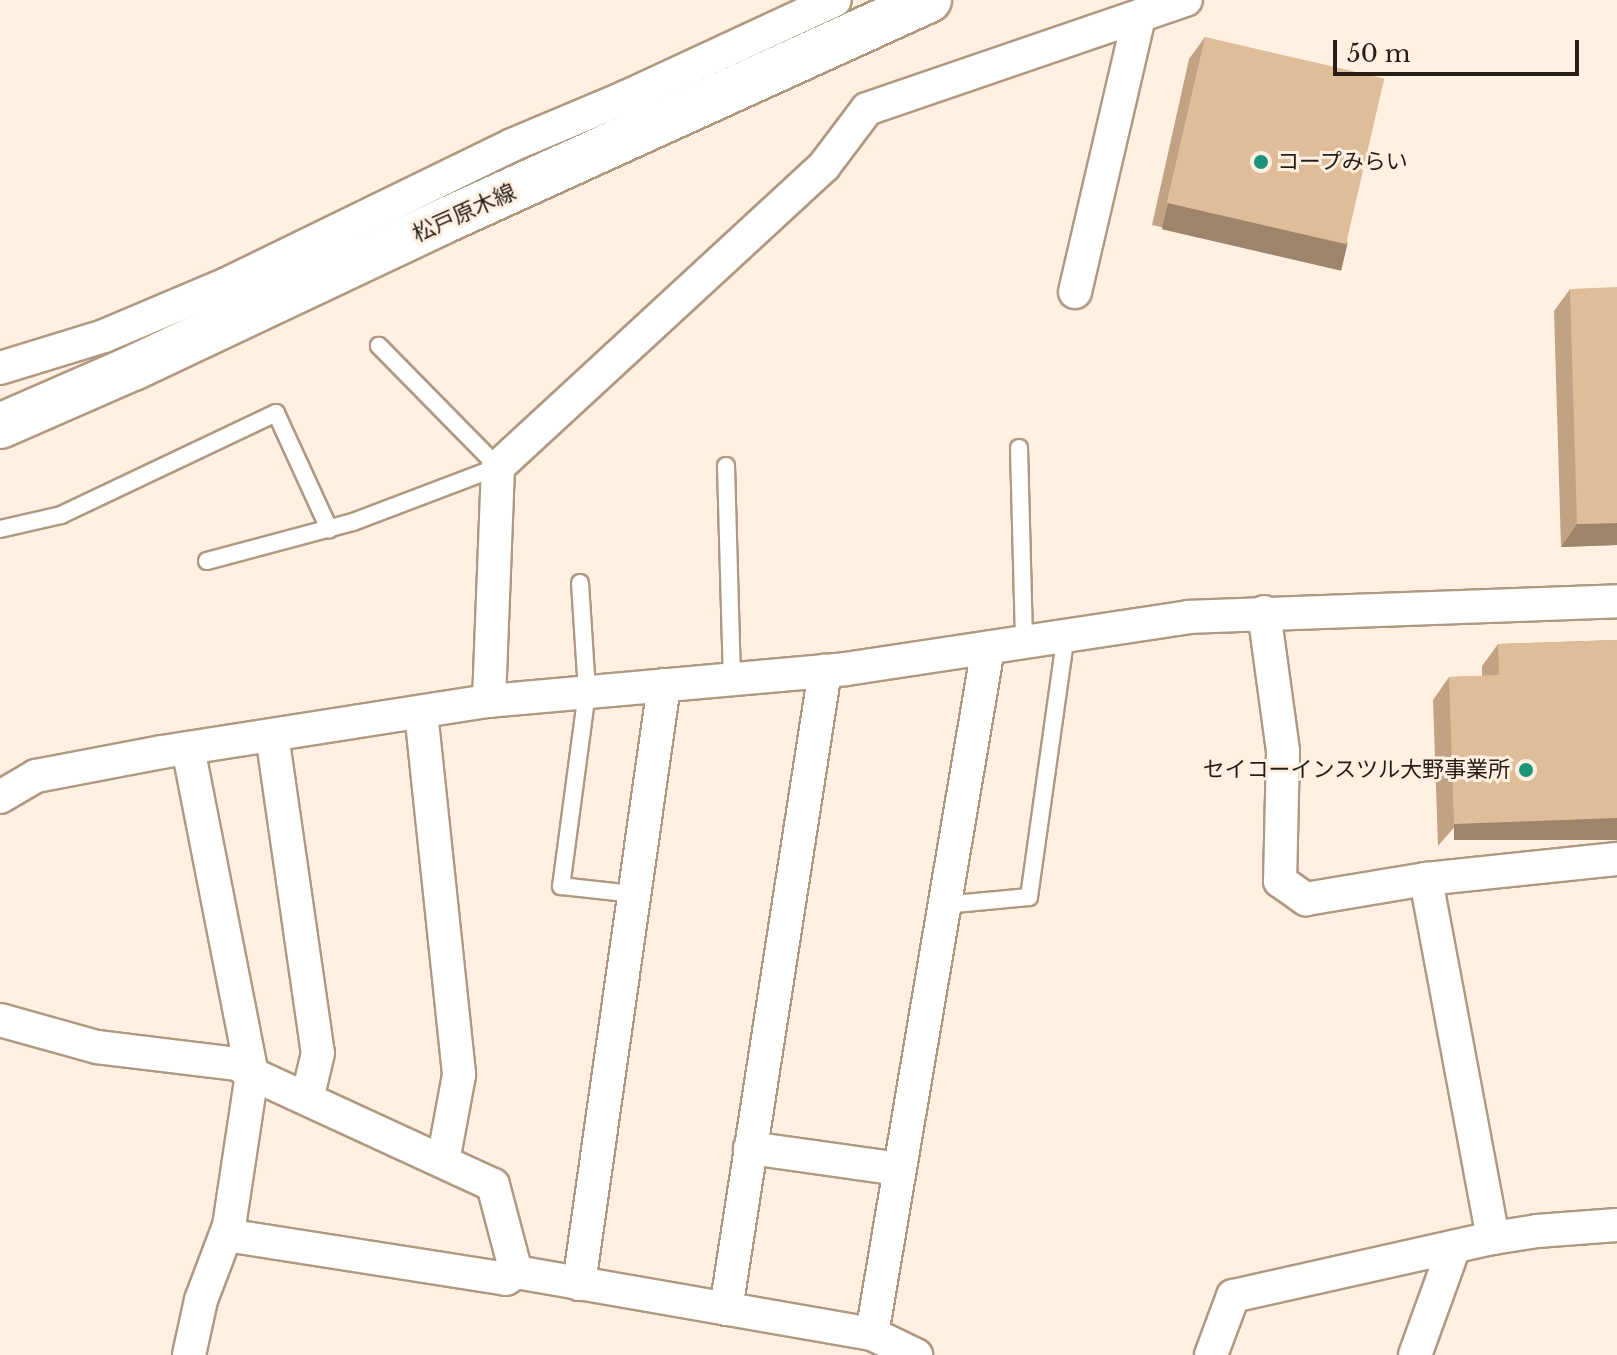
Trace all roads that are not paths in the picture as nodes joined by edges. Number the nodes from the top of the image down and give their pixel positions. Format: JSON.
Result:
{"nodes":[{"id":1,"x":835,"y":0,"type":"edge"},
{"id":2,"x":929,"y":0,"type":"edge"},
{"id":3,"x":1186,"y":0,"type":"edge"},
{"id":4,"x":1139,"y":16,"type":"junction"},
{"id":5,"x":634,"y":115,"type":"junction"},
{"id":6,"x":1075,"y":292,"type":"dead end"},
{"id":7,"x":379,"y":346,"type":"dead end"},
{"id":8,"x":0,"y":368,"type":"edge"},
{"id":9,"x":0,"y":426,"type":"edge"},
{"id":10,"x":1019,"y":448,"type":"dead end"},
{"id":11,"x":726,"y":466,"type":"dead end"},
{"id":12,"x":498,"y":467,"type":"junction"},
{"id":13,"x":0,"y":529,"type":"edge"},
{"id":14,"x":329,"y":529,"type":"junction"},
{"id":15,"x":207,"y":561,"type":"dead end"},
{"id":16,"x":580,"y":583,"type":"dead end"},
{"id":17,"x":1617,"y":601,"type":"edge"},
{"id":18,"x":1264,"y":612,"type":"junction"},
{"id":19,"x":1066,"y":635,"type":"junction"},
{"id":20,"x":1024,"y":642,"type":"junction"},
{"id":21,"x":988,"y":648,"type":"junction"},
{"id":22,"x":825,"y":671,"type":"junction"},
{"id":23,"x":732,"y":679,"type":"junction"},
{"id":24,"x":664,"y":685,"type":"junction"},
{"id":25,"x":587,"y":692,"type":"junction"},
{"id":26,"x":489,"y":701,"type":"junction"},
{"id":27,"x":421,"y":712,"type":"junction"},
{"id":28,"x":272,"y":735,"type":"junction"},
{"id":29,"x":188,"y":748,"type":"junction"},
{"id":30,"x":0,"y":797,"type":"edge"},
{"id":31,"x":1617,"y":859,"type":"edge"},
{"id":32,"x":1426,"y":879,"type":"junction"},
{"id":33,"x":634,"y":894,"type":"junction"},
{"id":34,"x":944,"y":905,"type":"junction"},
{"id":35,"x":0,"y":1020,"type":"edge"},
{"id":36,"x":252,"y":1074,"type":"junction"},
{"id":37,"x":307,"y":1099,"type":"junction"},
{"id":38,"x":750,"y":1148,"type":"junction"},
{"id":39,"x":443,"y":1161,"type":"junction"},
{"id":40,"x":899,"y":1169,"type":"junction"},
{"id":41,"x":1617,"y":1225,"type":"edge"},
{"id":42,"x":226,"y":1235,"type":"junction"},
{"id":43,"x":1493,"y":1238,"type":"junction"},
{"id":44,"x":1454,"y":1247,"type":"junction"},
{"id":45,"x":516,"y":1272,"type":"junction"},
{"id":46,"x":579,"y":1284,"type":"junction"},
{"id":47,"x":726,"y":1309,"type":"junction"},
{"id":48,"x":892,"y":1347,"type":"edge"},
{"id":49,"x":189,"y":1355,"type":"edge"},
{"id":50,"x":1211,"y":1355,"type":"edge"},
{"id":51,"x":1415,"y":1355,"type":"edge"}],
"edges":[{"from":1,"to":5,"type":"street"},
{"from":2,"to":5,"type":"main road","name":"松戸原木線"},
{"from":3,"to":4,"type":"street"},
{"from":4,"to":6,"type":"street"},
{"from":4,"to":12,"type":"street"},
{"from":5,"to":8,"type":"street"},
{"from":5,"to":9,"type":"main road","name":"松戸原木線"},
{"from":7,"to":12,"type":"lane"},
{"from":10,"to":20,"type":"lane"},
{"from":11,"to":23,"type":"lane"},
{"from":12,"to":14,"type":"lane"},
{"from":12,"to":26,"type":"street"},
{"from":13,"to":14,"type":"lane"},
{"from":14,"to":15,"type":"lane"},
{"from":16,"to":25,"type":"lane"},
{"from":17,"to":18,"type":"street"},
{"from":18,"to":19,"type":"street"},
{"from":18,"to":32,"type":"street"},
{"from":19,"to":20,"type":"street"},
{"from":19,"to":34,"type":"lane"},
{"from":20,"to":21,"type":"street"},
{"from":21,"to":22,"type":"street"},
{"from":21,"to":34,"type":"street"},
{"from":22,"to":23,"type":"street"},
{"from":22,"to":38,"type":"street"},
{"from":23,"to":24,"type":"street"},
{"from":24,"to":25,"type":"street"},
{"from":24,"to":33,"type":"street"},
{"from":25,"to":26,"type":"street"},
{"from":25,"to":33,"type":"lane"},
{"from":26,"to":27,"type":"street"},
{"from":27,"to":28,"type":"street"},
{"from":27,"to":39,"type":"street"},
{"from":28,"to":29,"type":"street"},
{"from":28,"to":37,"type":"street"},
{"from":29,"to":30,"type":"street"},
{"from":29,"to":36,"type":"street"},
{"from":31,"to":32,"type":"street"},
{"from":32,"to":43,"type":"street"},
{"from":33,"to":46,"type":"street"},
{"from":34,"to":40,"type":"street"},
{"from":35,"to":36,"type":"street"},
{"from":36,"to":37,"type":"street"},
{"from":36,"to":42,"type":"street"},
{"from":37,"to":39,"type":"street"},
{"from":38,"to":40,"type":"street"},
{"from":38,"to":47,"type":"street"},
{"from":39,"to":45,"type":"street"},
{"from":40,"to":48,"type":"street"},
{"from":41,"to":43,"type":"street"},
{"from":42,"to":45,"type":"street"},
{"from":42,"to":49,"type":"street"},
{"from":43,"to":44,"type":"street"},
{"from":44,"to":50,"type":"street"},
{"from":44,"to":51,"type":"street"},
{"from":45,"to":46,"type":"street"},
{"from":46,"to":47,"type":"street"},
{"from":47,"to":48,"type":"street"}]}
